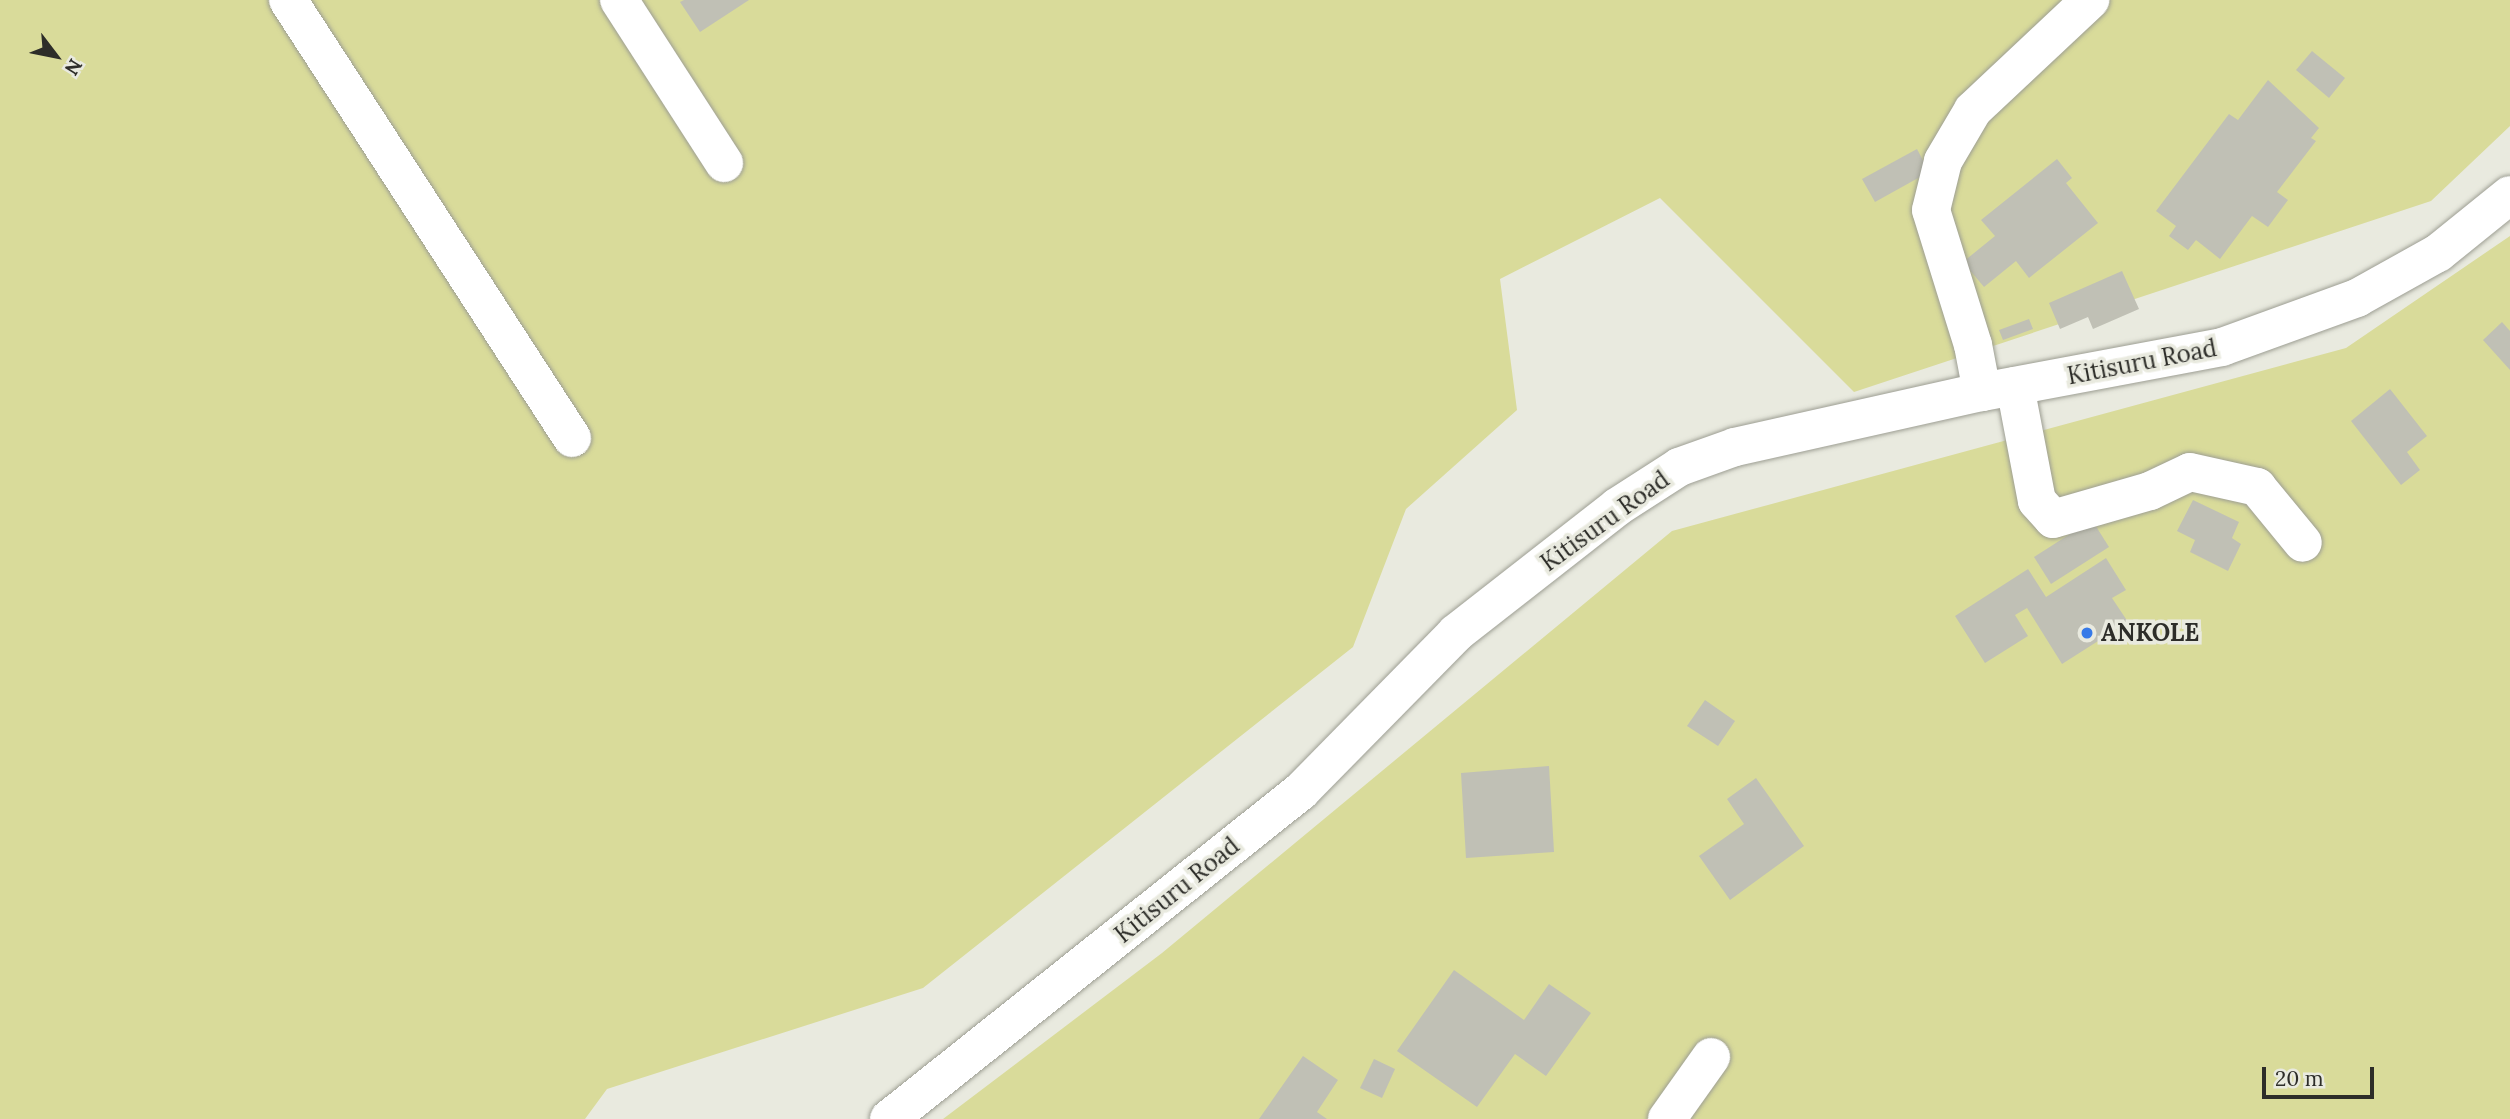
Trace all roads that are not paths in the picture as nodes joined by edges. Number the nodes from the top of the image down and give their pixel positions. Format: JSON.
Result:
{"nodes":[{"id":1,"x":288,"y":0,"type":"edge"},
{"id":2,"x":619,"y":0,"type":"edge"},
{"id":3,"x":2090,"y":0,"type":"edge"},
{"id":4,"x":724,"y":163,"type":"dead end"},
{"id":5,"x":2510,"y":195,"type":"edge"},
{"id":6,"x":1998,"y":389,"type":"junction"},
{"id":7,"x":572,"y":438,"type":"dead end"},
{"id":8,"x":2303,"y":542,"type":"dead end"},
{"id":9,"x":1711,"y":1057,"type":"dead end"},
{"id":10,"x":889,"y":1119,"type":"edge"},
{"id":11,"x":1667,"y":1119,"type":"edge"}],
"edges":[{"from":1,"to":7,"type":"street"},
{"from":2,"to":4,"type":"street"},
{"from":3,"to":6,"type":"street"},
{"from":5,"to":6,"type":"street","name":"Kitisuru Road"},
{"from":6,"to":8,"type":"street"},
{"from":6,"to":10,"type":"street","name":"Kitisuru Road"},
{"from":9,"to":11,"type":"street"}]}
